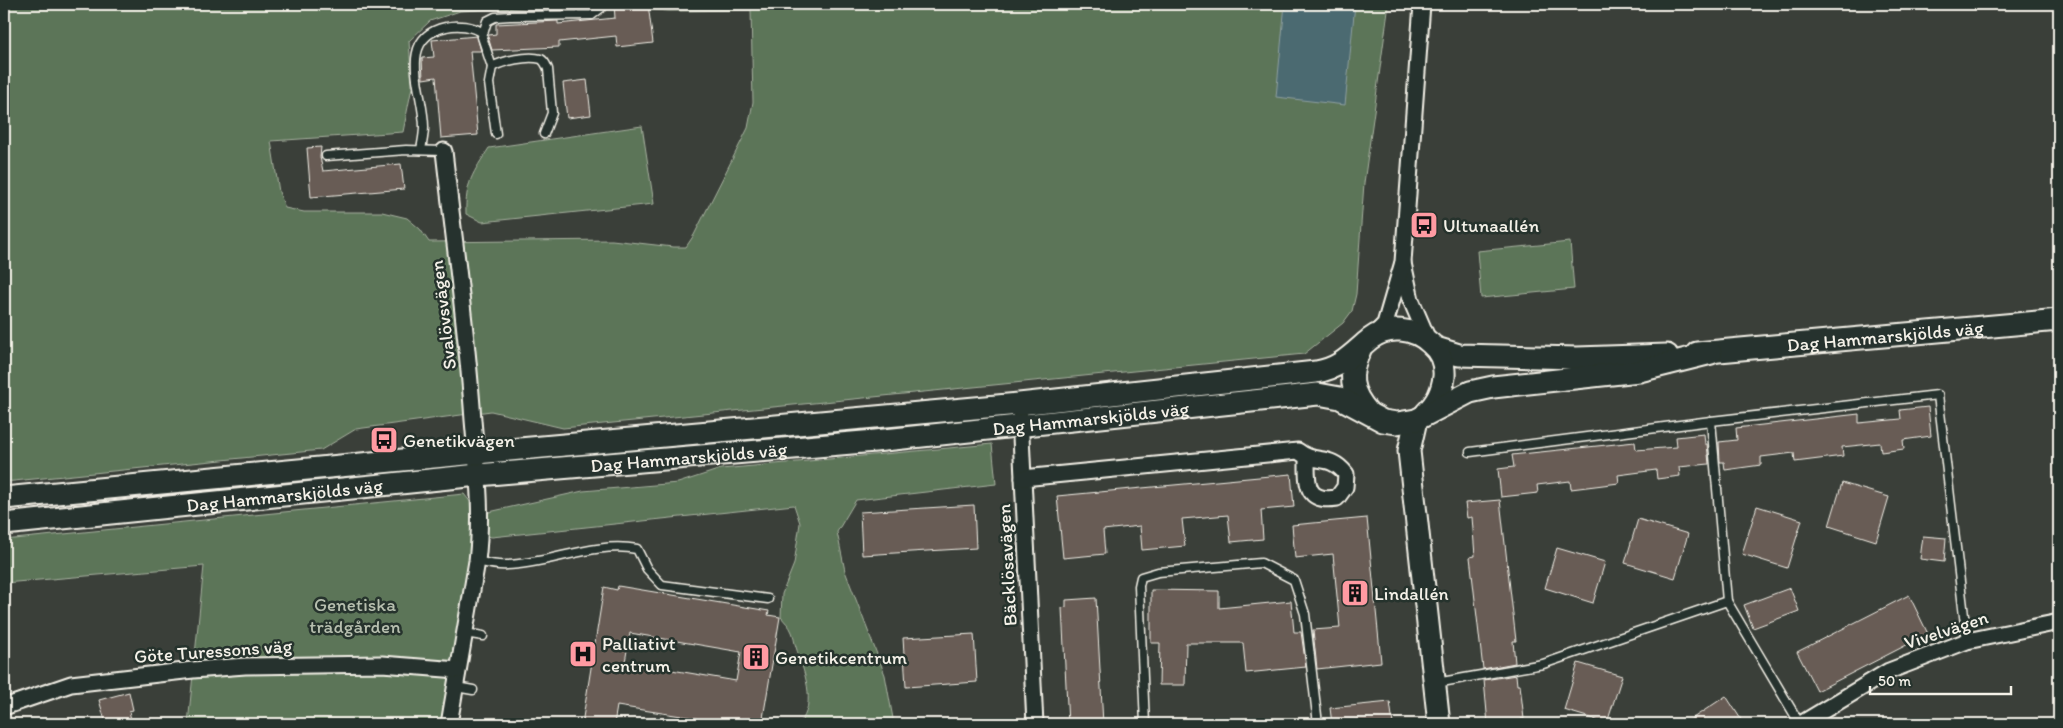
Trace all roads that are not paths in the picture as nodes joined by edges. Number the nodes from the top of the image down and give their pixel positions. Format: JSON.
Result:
{"nodes":[{"id":1,"x":606,"y":4,"type":"edge"},
{"id":2,"x":1422,"y":4,"type":"edge"},
{"id":3,"x":483,"y":33,"type":"junction"},
{"id":4,"x":492,"y":67,"type":"junction"},
{"id":5,"x":496,"y":134,"type":"dead end"},
{"id":6,"x":544,"y":134,"type":"dead end"},
{"id":7,"x":421,"y":150,"type":"junction"},
{"id":8,"x":444,"y":151,"type":"joint"},
{"id":9,"x":326,"y":156,"type":"dead end"},
{"id":10,"x":1403,"y":262,"type":"junction"},
{"id":11,"x":2059,"y":320,"type":"edge"},
{"id":12,"x":1366,"y":344,"type":"junction"},
{"id":13,"x":1432,"y":345,"type":"junction"},
{"id":14,"x":1711,"y":353,"type":"junction"},
{"id":15,"x":1020,"y":415,"type":"junction"},
{"id":16,"x":1375,"y":416,"type":"junction"},
{"id":17,"x":1420,"y":417,"type":"junction"},
{"id":18,"x":1711,"y":420,"type":"junction"},
{"id":19,"x":1409,"y":451,"type":"junction"},
{"id":20,"x":1470,"y":452,"type":"dead end"},
{"id":21,"x":476,"y":453,"type":"junction"},
{"id":22,"x":1307,"y":458,"type":"dead end"},
{"id":23,"x":478,"y":474,"type":"junction"},
{"id":24,"x":1023,"y":478,"type":"junction"},
{"id":25,"x":4,"y":498,"type":"edge"},
{"id":26,"x":4,"y":524,"type":"edge"},
{"id":27,"x":476,"y":561,"type":"junction"},
{"id":28,"x":768,"y":599,"type":"dead end"},
{"id":29,"x":1727,"y":600,"type":"junction"},
{"id":30,"x":2059,"y":622,"type":"edge"},
{"id":31,"x":464,"y":633,"type":"junction"},
{"id":32,"x":482,"y":636,"type":"dead end"},
{"id":33,"x":1967,"y":640,"type":"junction"},
{"id":34,"x":458,"y":670,"type":"junction"},
{"id":35,"x":1434,"y":683,"type":"junction"},
{"id":36,"x":456,"y":687,"type":"junction"},
{"id":37,"x":473,"y":690,"type":"dead end"},
{"id":38,"x":4,"y":706,"type":"edge"},
{"id":39,"x":449,"y":724,"type":"edge"},
{"id":40,"x":1035,"y":724,"type":"edge"},
{"id":41,"x":1145,"y":724,"type":"edge"},
{"id":42,"x":1318,"y":724,"type":"edge"},
{"id":43,"x":1439,"y":724,"type":"edge"},
{"id":44,"x":1800,"y":724,"type":"edge"}],
"edges":[{"from":1,"to":3,"type":"lane"},
{"from":2,"to":10,"type":"street"},
{"from":3,"to":4,"type":"lane"},
{"from":3,"to":7,"type":"lane"},
{"from":4,"to":5,"type":"lane"},
{"from":4,"to":6,"type":"lane"},
{"from":7,"to":8,"type":"lane"},
{"from":7,"to":9,"type":"lane"},
{"from":8,"to":21,"type":"street","name":"Svalövsvägen"},
{"from":10,"to":12,"type":"street"},
{"from":10,"to":13,"type":"street"},
{"from":11,"to":14,"type":"main road","name":"Dag Hammarskjölds väg"},
{"from":12,"to":13,"type":"main road","name":"Dag Hammarskjölds väg"},
{"from":12,"to":15,"type":"main road","name":"Dag Hammarskjölds väg"},
{"from":12,"to":16,"type":"main road"},
{"from":13,"to":14,"type":"main road","name":"Dag Hammarskjölds väg"},
{"from":13,"to":17,"type":"main road"},
{"from":14,"to":17,"type":"main road","name":"Dag Hammarskjölds väg"},
{"from":15,"to":16,"type":"main road","name":"Dag Hammarskjölds väg"},
{"from":15,"to":21,"type":"main road","name":"Dag Hammarskjölds väg"},
{"from":15,"to":23,"type":"main road","name":"Dag Hammarskjölds väg"},
{"from":15,"to":24,"type":"street","name":"Bäcklösavägen"},
{"from":16,"to":17,"type":"main road","name":"Dag Hammarskjölds väg"},
{"from":16,"to":19,"type":"main road"},
{"from":17,"to":19,"type":"main road"},
{"from":18,"to":20,"type":"lane"},
{"from":18,"to":29,"type":"lane"},
{"from":18,"to":33,"type":"lane"},
{"from":19,"to":35,"type":"main road"},
{"from":21,"to":23,"type":"street","name":"Svalövsvägen"},
{"from":21,"to":25,"type":"main road","name":"Dag Hammarskjölds väg"},
{"from":22,"to":24,"type":"street"},
{"from":23,"to":26,"type":"main road","name":"Dag Hammarskjölds väg"},
{"from":23,"to":27,"type":"street"},
{"from":24,"to":40,"type":"street","name":"Bäcklösavägen"},
{"from":27,"to":28,"type":"lane"},
{"from":27,"to":31,"type":"street"},
{"from":29,"to":35,"type":"lane"},
{"from":29,"to":44,"type":"lane"},
{"from":30,"to":33,"type":"street","name":"Vivelvägen"},
{"from":31,"to":32,"type":"lane"},
{"from":31,"to":34,"type":"street"},
{"from":33,"to":44,"type":"street","name":"Vivelvägen"},
{"from":34,"to":36,"type":"street"},
{"from":34,"to":38,"type":"street","name":"Göte Turessons väg"},
{"from":35,"to":43,"type":"main road"},
{"from":36,"to":37,"type":"lane"},
{"from":36,"to":39,"type":"street"},
{"from":41,"to":42,"type":"lane"}]}
